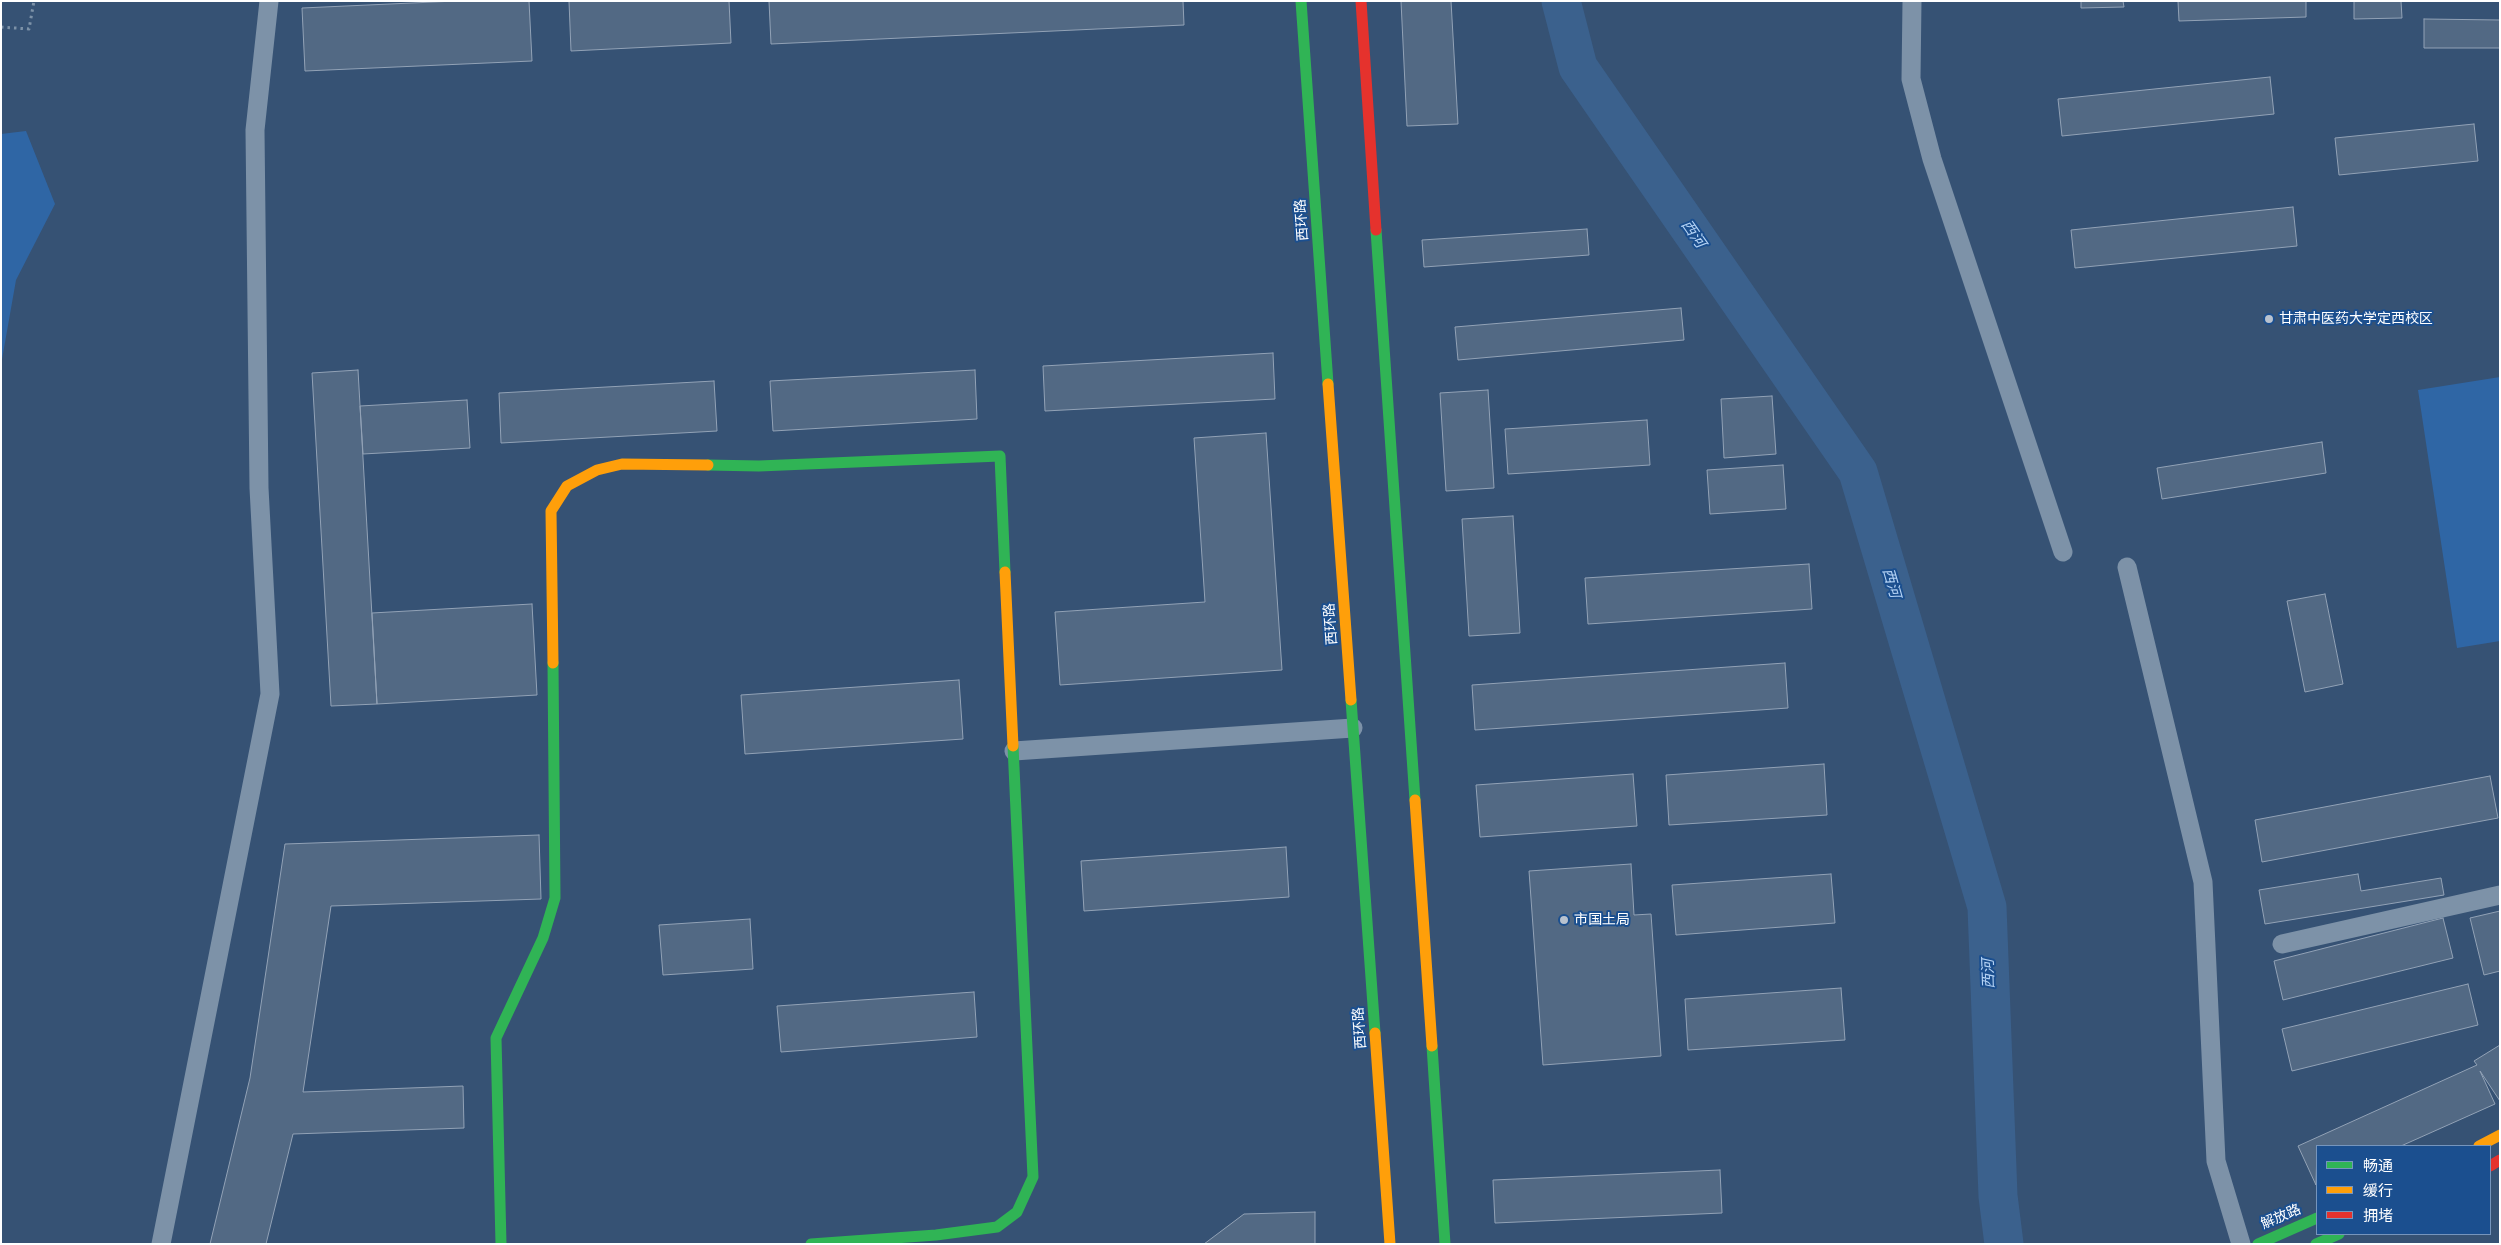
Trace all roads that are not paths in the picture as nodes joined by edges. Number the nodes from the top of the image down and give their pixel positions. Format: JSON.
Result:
{"nodes":[{"id":1,"x":269,"y":1,"type":"edge"},
{"id":2,"x":1301,"y":1,"type":"edge"},
{"id":3,"x":1362,"y":1,"type":"edge"},
{"id":4,"x":1912,"y":1,"type":"edge"},
{"id":5,"x":2063,"y":552,"type":"dead end"},
{"id":6,"x":2126,"y":567,"type":"dead end"},
{"id":7,"x":1353,"y":728,"type":"junction"},
{"id":8,"x":1014,"y":751,"type":"junction"},
{"id":9,"x":2500,"y":895,"type":"edge"},
{"id":10,"x":2282,"y":944,"type":"dead end"},
{"id":11,"x":2500,"y":1134,"type":"edge"},
{"id":12,"x":2481,"y":1145,"type":"edge"},
{"id":13,"x":2316,"y":1218,"type":"edge"},
{"id":14,"x":2337,"y":1235,"type":"edge"},
{"id":15,"x":161,"y":1244,"type":"edge"},
{"id":16,"x":501,"y":1244,"type":"edge"},
{"id":17,"x":811,"y":1244,"type":"edge"},
{"id":18,"x":1390,"y":1244,"type":"edge"},
{"id":19,"x":1445,"y":1244,"type":"edge"},
{"id":20,"x":2241,"y":1244,"type":"edge"},
{"id":21,"x":2258,"y":1244,"type":"edge"},
{"id":22,"x":2316,"y":1244,"type":"edge"}],
"edges":[{"from":1,"to":15,"type":"street"},
{"from":2,"to":7,"type":"main road","name":"西环路"},
{"from":3,"to":19,"type":"main road"},
{"from":4,"to":5,"type":"street"},
{"from":6,"to":20,"type":"street"},
{"from":7,"to":8,"type":"street"},
{"from":7,"to":18,"type":"main road","name":"西环路"},
{"from":8,"to":16,"type":"main road"},
{"from":8,"to":17,"type":"main road"},
{"from":9,"to":10,"type":"street"},
{"from":11,"to":12,"type":"main road"},
{"from":13,"to":21,"type":"main road","name":"解放路"},
{"from":14,"to":22,"type":"main road"}]}
